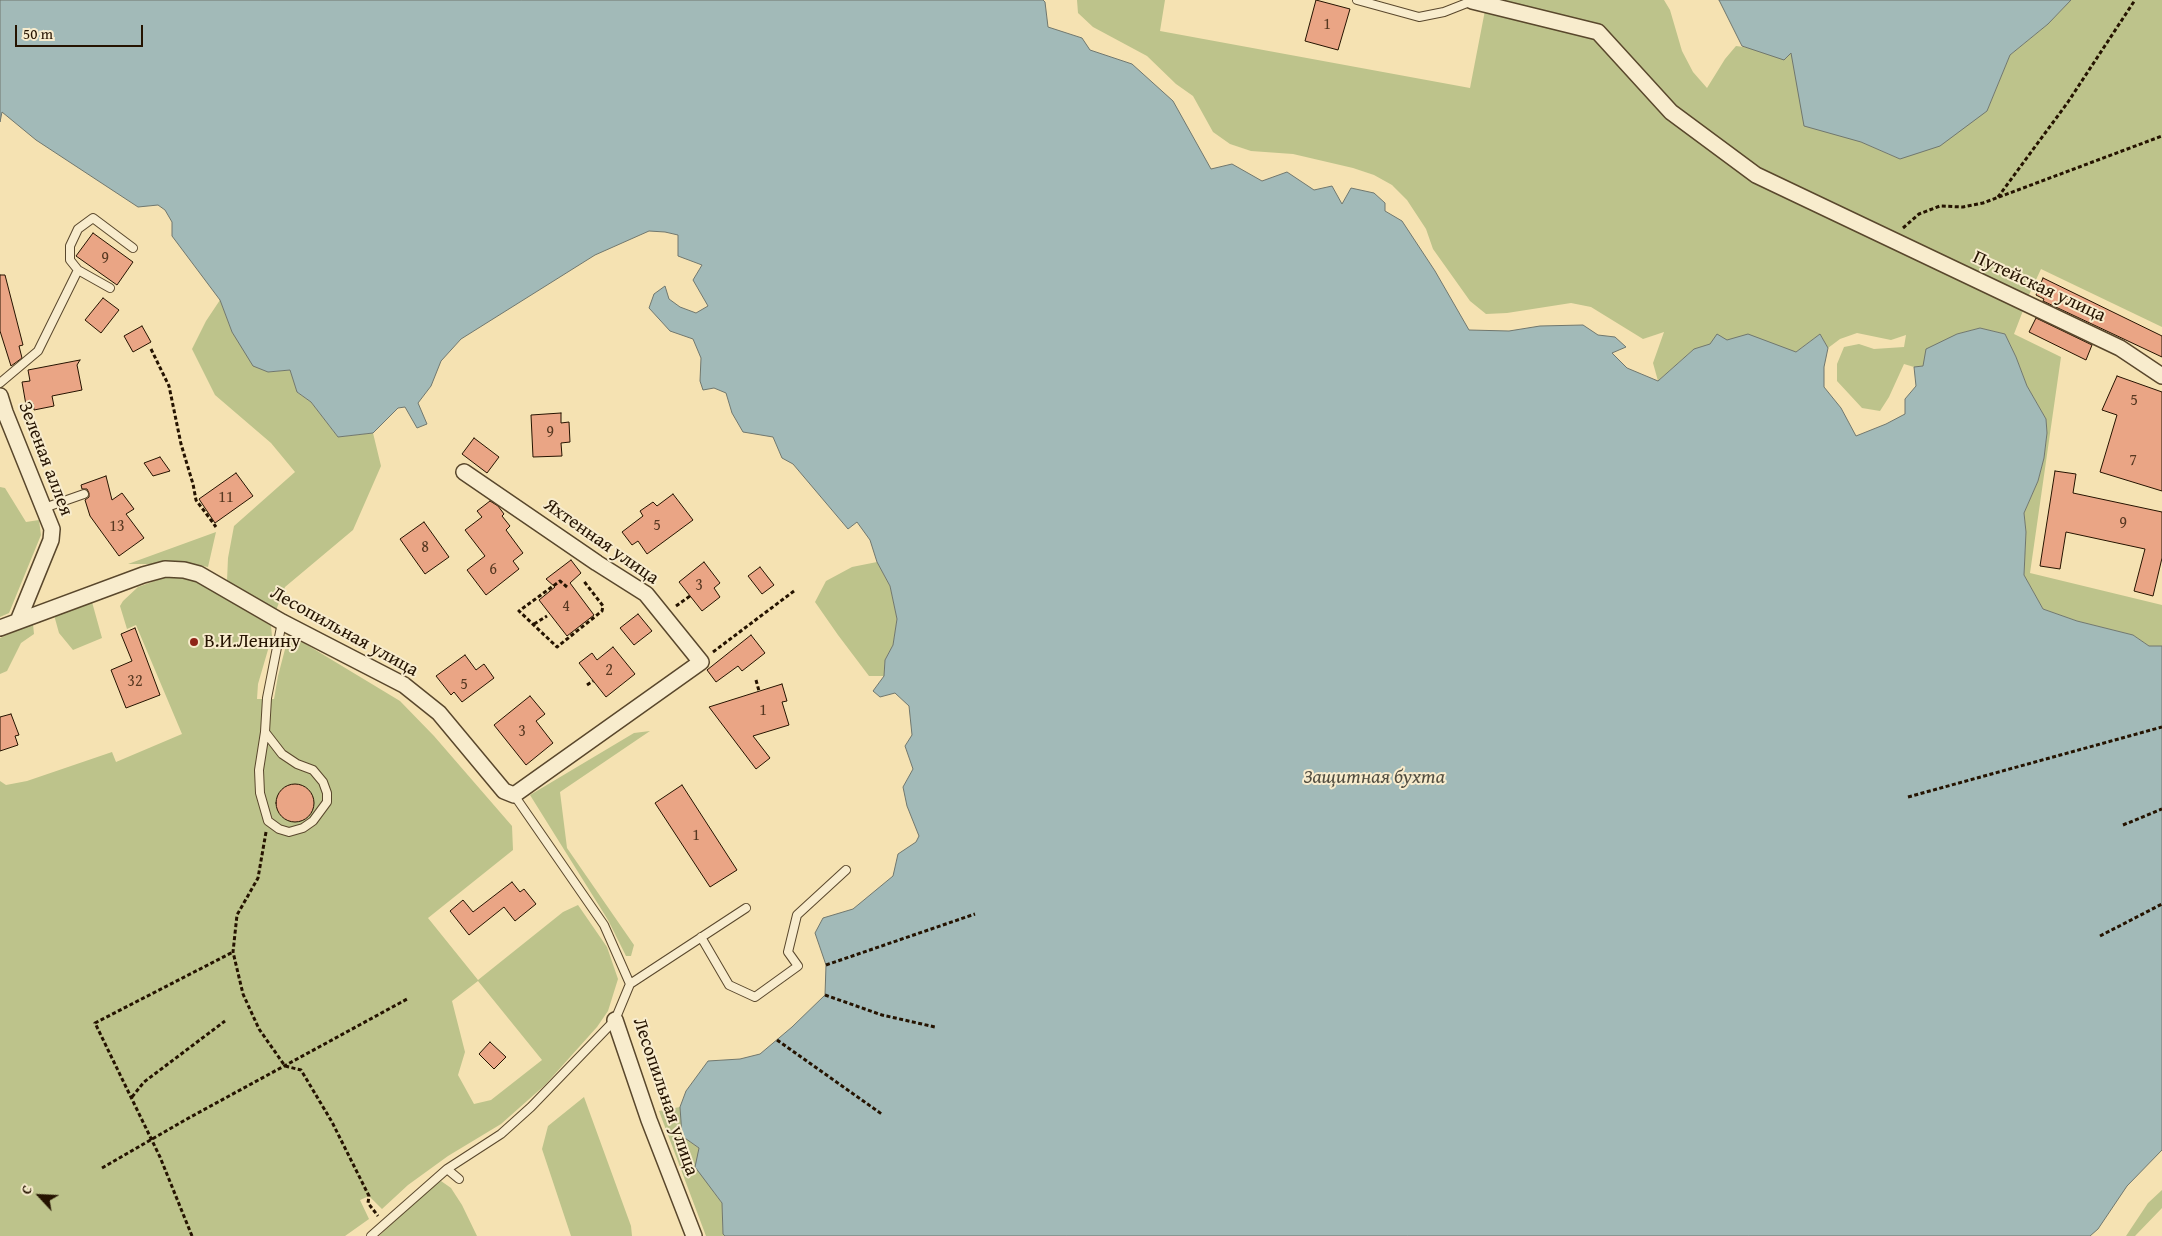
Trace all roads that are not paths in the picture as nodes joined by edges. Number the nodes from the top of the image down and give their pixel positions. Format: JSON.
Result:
{"nodes":[{"id":1,"x":1357,"y":0,"type":"edge"},
{"id":2,"x":1472,"y":2,"type":"joint"},
{"id":3,"x":133,"y":248,"type":"dead end"},
{"id":4,"x":78,"y":270,"type":"junction"},
{"id":5,"x":110,"y":288,"type":"dead end"},
{"id":6,"x":2162,"y":376,"type":"edge"},
{"id":7,"x":0,"y":383,"type":"edge"},
{"id":8,"x":0,"y":396,"type":"edge"},
{"id":9,"x":464,"y":472,"type":"dead end"},
{"id":10,"x":84,"y":494,"type":"dead end"},
{"id":11,"x":44,"y":508,"type":"junction"},
{"id":12,"x":18,"y":621,"type":"junction"},
{"id":13,"x":282,"y":622,"type":"junction"},
{"id":14,"x":0,"y":628,"type":"edge"},
{"id":15,"x":265,"y":732,"type":"junction"},
{"id":16,"x":514,"y":795,"type":"junction"},
{"id":17,"x":846,"y":870,"type":"dead end"},
{"id":18,"x":746,"y":908,"type":"dead end"},
{"id":19,"x":701,"y":937,"type":"junction"},
{"id":20,"x":630,"y":984,"type":"junction"},
{"id":21,"x":615,"y":1020,"type":"junction"},
{"id":22,"x":447,"y":1169,"type":"junction"},
{"id":23,"x":459,"y":1179,"type":"dead end"},
{"id":24,"x":370,"y":1236,"type":"edge"},
{"id":25,"x":694,"y":1236,"type":"edge"}],
"edges":[{"from":1,"to":2,"type":"lane"},
{"from":2,"to":6,"type":"street","name":"Путейская улица"},
{"from":3,"to":4,"type":"lane"},
{"from":4,"to":5,"type":"lane"},
{"from":4,"to":7,"type":"lane"},
{"from":8,"to":11,"type":"street","name":"Зеленая аллея"},
{"from":9,"to":16,"type":"street","name":"Яхтенная улица"},
{"from":10,"to":11,"type":"lane"},
{"from":11,"to":12,"type":"street","name":"Зеленая аллея"},
{"from":12,"to":13,"type":"street","name":"Лесопильная улица"},
{"from":12,"to":14,"type":"street","name":"Лесопильная улица"},
{"from":13,"to":15,"type":"lane"},
{"from":13,"to":16,"type":"street","name":"Лесопильная улица"},
{"from":15,"to":15,"type":"lane"},
{"from":16,"to":20,"type":"lane","name":"Лесопильная улица"},
{"from":17,"to":19,"type":"lane"},
{"from":18,"to":19,"type":"lane"},
{"from":19,"to":20,"type":"lane"},
{"from":20,"to":21,"type":"lane","name":"Лесопильная улица"},
{"from":21,"to":22,"type":"lane"},
{"from":21,"to":25,"type":"street","name":"Лесопильная улица"},
{"from":22,"to":23,"type":"lane"},
{"from":22,"to":24,"type":"lane"}]}
